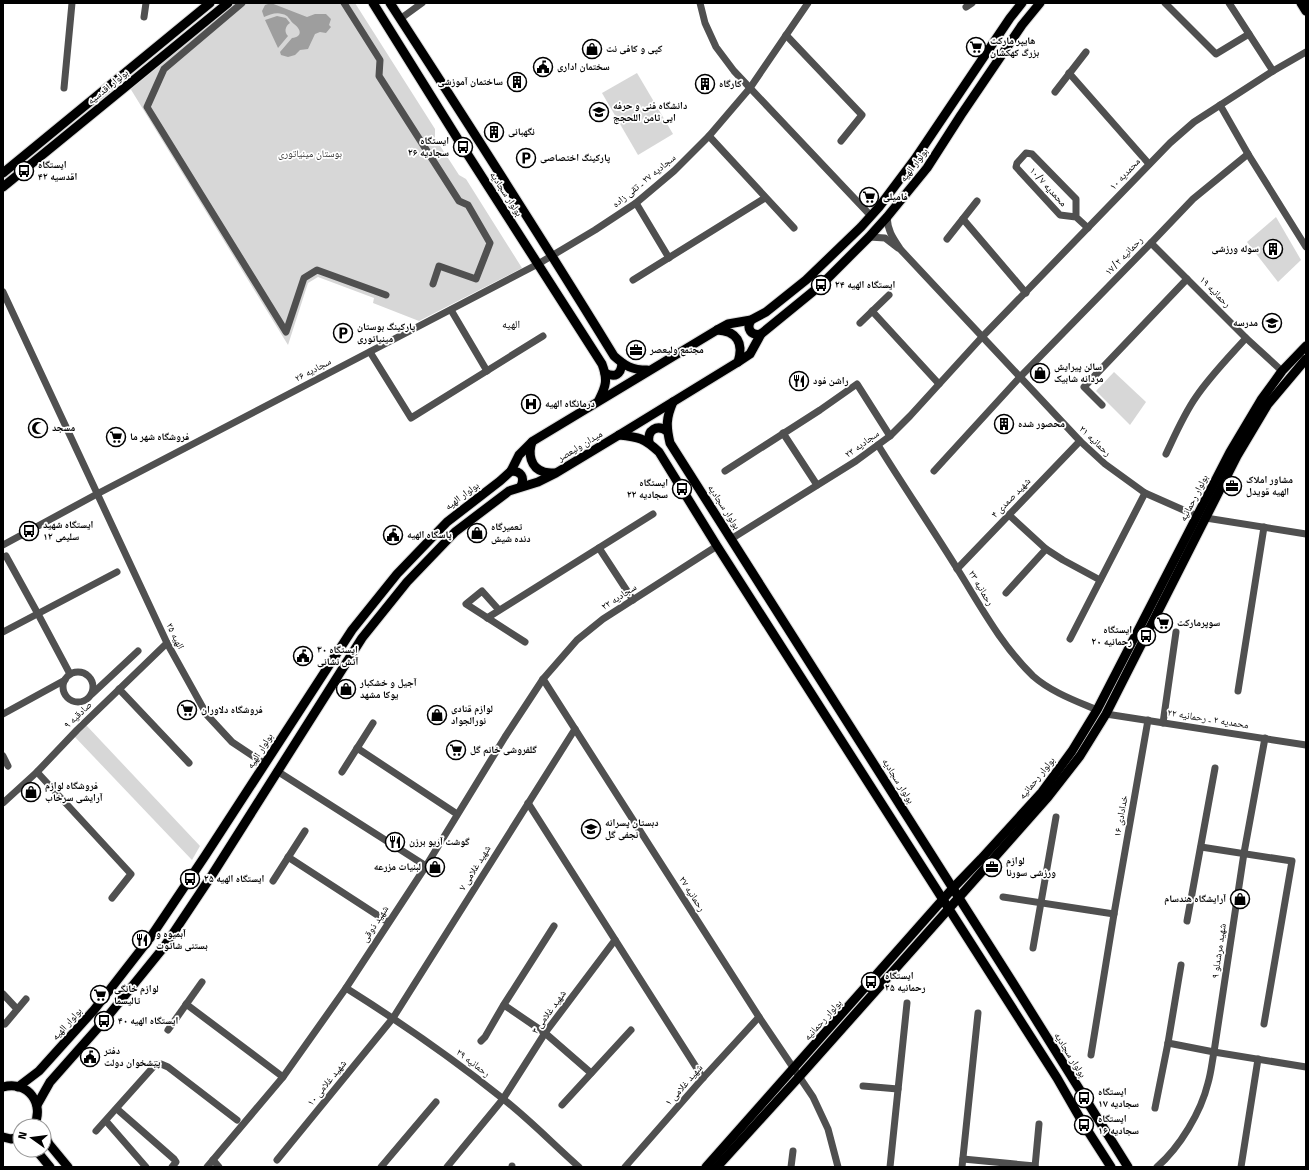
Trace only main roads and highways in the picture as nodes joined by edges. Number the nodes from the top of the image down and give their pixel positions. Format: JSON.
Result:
{"nodes":[{"id":1,"x":210,"y":3,"type":"edge"},
{"id":2,"x":228,"y":3,"type":"edge"},
{"id":3,"x":373,"y":3,"type":"edge"},
{"id":4,"x":390,"y":3,"type":"edge"},
{"id":5,"x":1022,"y":3,"type":"edge"},
{"id":6,"x":1040,"y":3,"type":"edge"},
{"id":7,"x":1301,"y":3,"type":"edge"},
{"id":8,"x":1306,"y":11,"type":"edge"},
{"id":9,"x":3,"y":173,"type":"edge"},
{"id":10,"x":3,"y":187,"type":"edge"},
{"id":11,"x":751,"y":320,"type":"junction"},
{"id":12,"x":717,"y":330,"type":"junction"},
{"id":13,"x":761,"y":334,"type":"junction"},
{"id":14,"x":1306,"y":346,"type":"edge"},
{"id":15,"x":1306,"y":359,"type":"edge"},
{"id":16,"x":738,"y":362,"type":"junction"},
{"id":17,"x":622,"y":364,"type":"junction"},
{"id":18,"x":649,"y":370,"type":"junction"},
{"id":19,"x":605,"y":373,"type":"junction"},
{"id":20,"x":599,"y":400,"type":"junction"},
{"id":21,"x":673,"y":402,"type":"junction"},
{"id":22,"x":667,"y":431,"type":"junction"},
{"id":23,"x":619,"y":435,"type":"junction"},
{"id":24,"x":533,"y":441,"type":"junction"},
{"id":25,"x":649,"y":442,"type":"junction"},
{"id":26,"x":511,"y":471,"type":"junction"},
{"id":27,"x":556,"y":473,"type":"junction"},
{"id":28,"x":521,"y":486,"type":"junction"},
{"id":29,"x":1201,"y":517,"type":"junction"},
{"id":30,"x":1102,"y":712,"type":"junction"},
{"id":31,"x":265,"y":764,"type":"junction"},
{"id":32,"x":277,"y":772,"type":"junction"},
{"id":33,"x":953,"y":888,"type":"junction"},
{"id":34,"x":958,"y":898,"type":"junction"},
{"id":35,"x":943,"y":900,"type":"junction"},
{"id":36,"x":948,"y":909,"type":"junction"},
{"id":37,"x":4,"y":1086,"type":"edge"},
{"id":38,"x":18,"y":1086,"type":"junction"},
{"id":39,"x":37,"y":1105,"type":"junction"},
{"id":40,"x":37,"y":1118,"type":"edge"},
{"id":41,"x":52,"y":1149,"type":"edge"},
{"id":42,"x":43,"y":1158,"type":"edge"},
{"id":43,"x":50,"y":1167,"type":"edge"},
{"id":44,"x":68,"y":1167,"type":"edge"},
{"id":45,"x":706,"y":1167,"type":"edge"},
{"id":46,"x":717,"y":1167,"type":"edge"},
{"id":47,"x":1111,"y":1167,"type":"edge"},
{"id":48,"x":1128,"y":1167,"type":"edge"}],
"edges":[{"from":1,"to":9,"type":"main road","name":"بولوار اقدسیه"},
{"from":2,"to":10,"type":"main road","name":"بولوار اقدسیه"},
{"from":3,"to":19,"type":"main road","name":"بولوار سجادیه"},
{"from":4,"to":17,"type":"main road","name":"بولوار سجادیه"},
{"from":5,"to":11,"type":"main road","name":"بولوار الهیه"},
{"from":6,"to":13,"type":"main road","name":"بولوار الهیه"},
{"from":7,"to":8,"type":"main road"},
{"from":11,"to":12,"type":"main road"},
{"from":11,"to":13,"type":"main road"},
{"from":12,"to":16,"type":"main road"},
{"from":12,"to":18,"type":"main road"},
{"from":13,"to":16,"type":"main road","name":"میدان ولیعصر"},
{"from":14,"to":29,"type":"main road","name":"بولوار رحمانیه"},
{"from":15,"to":29,"type":"main road","name":"بولوار رحمانیه"},
{"from":16,"to":21,"type":"main road","name":"میدان ولیعصر"},
{"from":17,"to":18,"type":"main road"},
{"from":17,"to":19,"type":"main road"},
{"from":18,"to":20,"type":"main road"},
{"from":19,"to":20,"type":"main road"},
{"from":20,"to":24,"type":"main road"},
{"from":21,"to":22,"type":"main road","name":"بولوار سجادیه"},
{"from":21,"to":23,"type":"main road","name":"میدان ولیعصر"},
{"from":22,"to":25,"type":"main road"},
{"from":22,"to":33,"type":"main road","name":"بولوار سجادیه"},
{"from":23,"to":25,"type":"main road"},
{"from":23,"to":27,"type":"main road","name":"میدان ولیعصر"},
{"from":24,"to":26,"type":"main road","name":"بولوار الهیه"},
{"from":24,"to":27,"type":"main road","name":"میدان ولیعصر"},
{"from":25,"to":35,"type":"main road"},
{"from":26,"to":28,"type":"main road"},
{"from":26,"to":31,"type":"main road","name":"بولوار الهیه"},
{"from":27,"to":28,"type":"main road"},
{"from":28,"to":32,"type":"main road"},
{"from":29,"to":30,"type":"main road","name":"بولوار رحمانیه"},
{"from":30,"to":33,"type":"main road","name":"بولوار رحمانیه"},
{"from":30,"to":34,"type":"main road","name":"بولوار رحمانیه"},
{"from":31,"to":32,"type":"main road"},
{"from":31,"to":38,"type":"main road","name":"بولوار الهیه"},
{"from":32,"to":39,"type":"main road"},
{"from":33,"to":34,"type":"main road","name":"بولوار سجادیه"},
{"from":33,"to":35,"type":"main road","name":"بولوار رحمانیه"},
{"from":34,"to":36,"type":"main road","name":"بولوار رحمانیه"},
{"from":34,"to":48,"type":"main road","name":"بولوار سجادیه"},
{"from":35,"to":36,"type":"main road"},
{"from":35,"to":45,"type":"main road","name":"بولوار رحمانیه"},
{"from":36,"to":46,"type":"main road","name":"بولوار رحمانیه"},
{"from":36,"to":47,"type":"main road"},
{"from":37,"to":38,"type":"main road"},
{"from":38,"to":39,"type":"main road"},
{"from":39,"to":40,"type":"main road"},
{"from":41,"to":44,"type":"main road"},
{"from":42,"to":43,"type":"main road"}]}
